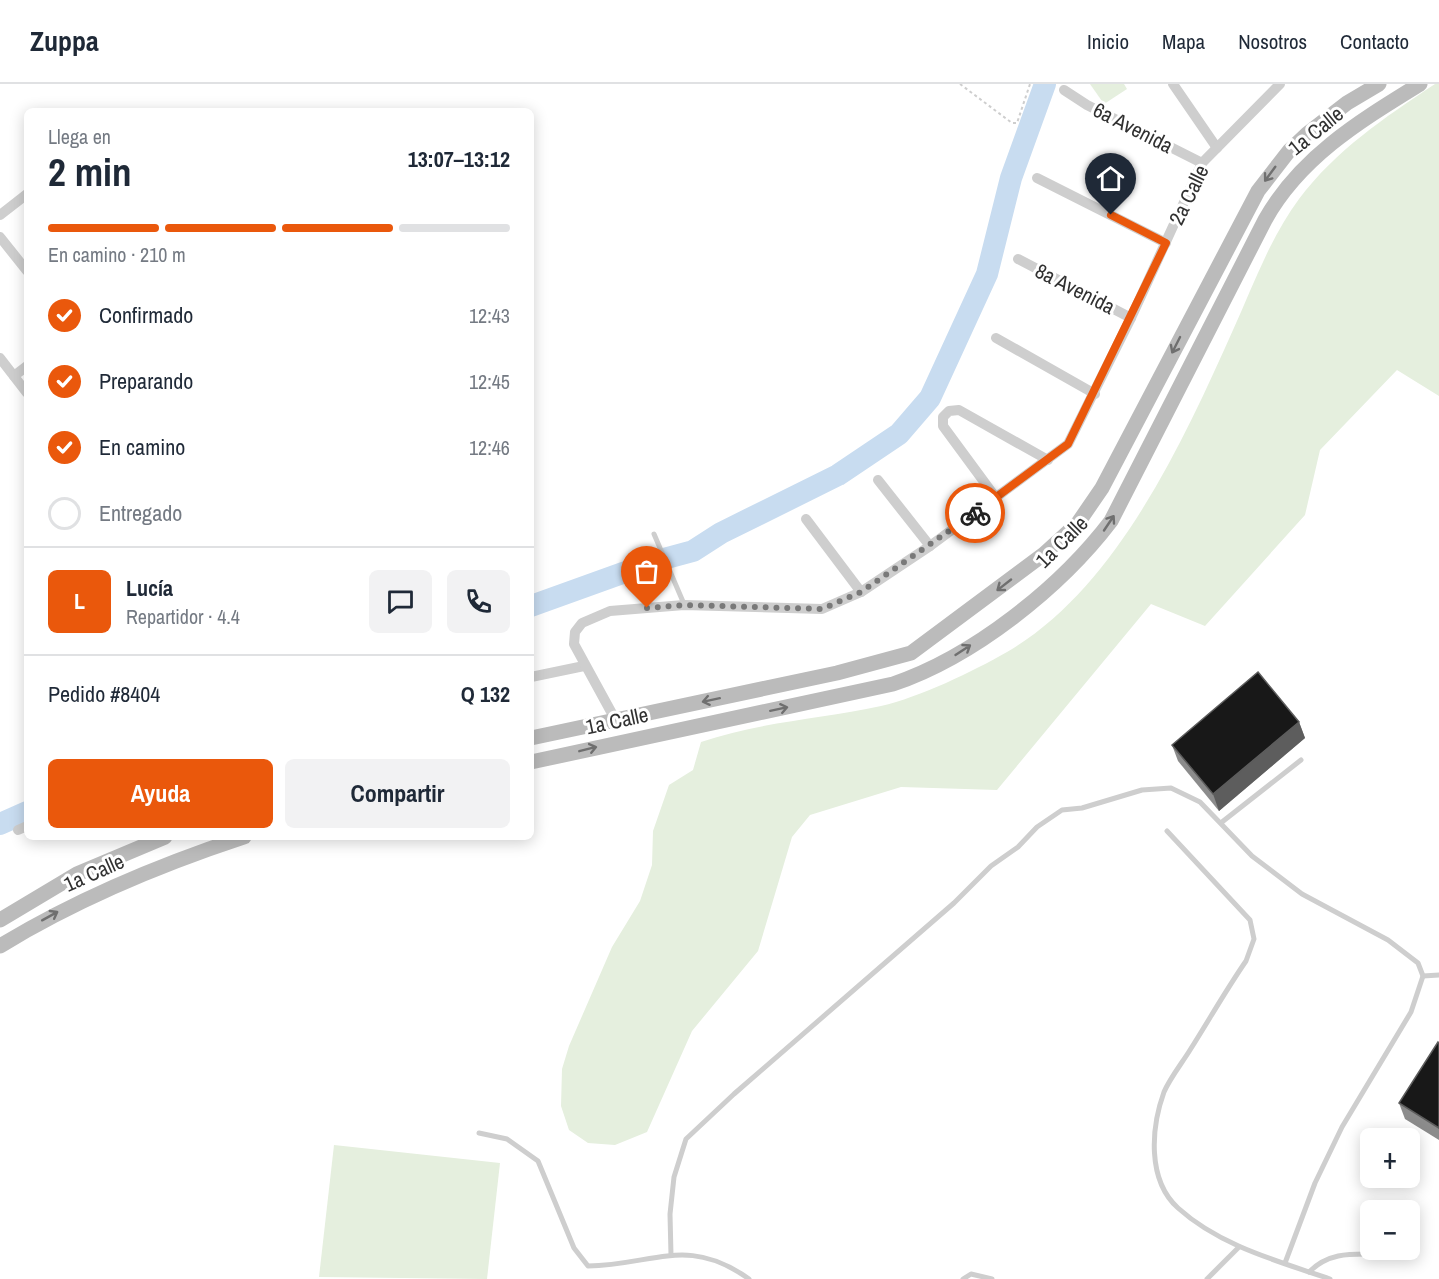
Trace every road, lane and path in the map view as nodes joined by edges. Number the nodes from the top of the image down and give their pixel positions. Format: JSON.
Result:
{"nodes":[{"id":1,"x":960,"y":84,"type":"edge"},
{"id":2,"x":1030,"y":84,"type":"edge"},
{"id":3,"x":1173,"y":84,"type":"edge"},
{"id":4,"x":1379,"y":84,"type":"edge"},
{"id":5,"x":1420,"y":84,"type":"edge"},
{"id":6,"x":1277,"y":85,"type":"edge"},
{"id":7,"x":1064,"y":90,"type":"dead end"},
{"id":8,"x":1217,"y":148,"type":"junction"},
{"id":9,"x":1202,"y":163,"type":"junction"},
{"id":10,"x":1037,"y":178,"type":"dead end"},
{"id":11,"x":24,"y":196,"type":"edge"},
{"id":12,"x":0,"y":215,"type":"edge"},
{"id":13,"x":0,"y":237,"type":"edge"},
{"id":14,"x":1166,"y":243,"type":"junction"},
{"id":15,"x":1018,"y":259,"type":"dead end"},
{"id":16,"x":24,"y":267,"type":"edge"},
{"id":17,"x":1131,"y":318,"type":"junction"},
{"id":18,"x":996,"y":338,"type":"dead end"},
{"id":19,"x":0,"y":358,"type":"edge"},
{"id":20,"x":24,"y":368,"type":"edge"},
{"id":21,"x":14,"y":376,"type":"junction"},
{"id":22,"x":24,"y":389,"type":"edge"},
{"id":23,"x":1095,"y":394,"type":"junction"},
{"id":24,"x":1048,"y":460,"type":"junction"},
{"id":25,"x":878,"y":480,"type":"dead end"},
{"id":26,"x":996,"y":498,"type":"junction"},
{"id":27,"x":806,"y":519,"type":"dead end"},
{"id":28,"x":654,"y":534,"type":"dead end"},
{"id":29,"x":930,"y":546,"type":"junction"},
{"id":30,"x":861,"y":592,"type":"junction"},
{"id":31,"x":684,"y":605,"type":"junction"},
{"id":32,"x":584,"y":666,"type":"junction"},
{"id":33,"x":534,"y":676,"type":"edge"},
{"id":34,"x":615,"y":719,"type":"junction"},
{"id":35,"x":534,"y":737,"type":"edge"},
{"id":36,"x":1301,"y":760,"type":"dead end"},
{"id":37,"x":534,"y":761,"type":"edge"},
{"id":38,"x":1222,"y":822,"type":"junction"},
{"id":39,"x":1167,"y":831,"type":"dead end"},
{"id":40,"x":158,"y":840,"type":"edge"},
{"id":41,"x":236,"y":840,"type":"edge"},
{"id":42,"x":0,"y":920,"type":"edge"},
{"id":43,"x":0,"y":946,"type":"edge"},
{"id":44,"x":1439,"y":975,"type":"edge"},
{"id":45,"x":1423,"y":976,"type":"junction"},
{"id":46,"x":480,"y":1133,"type":"dead end"},
{"id":47,"x":1239,"y":1247,"type":"junction"},
{"id":48,"x":1360,"y":1254,"type":"edge"},
{"id":49,"x":671,"y":1255,"type":"junction"},
{"id":50,"x":1285,"y":1263,"type":"junction"},
{"id":51,"x":1309,"y":1272,"type":"junction"},
{"id":52,"x":749,"y":1279,"type":"edge"},
{"id":53,"x":963,"y":1279,"type":"edge"},
{"id":54,"x":992,"y":1279,"type":"edge"},
{"id":55,"x":1207,"y":1279,"type":"edge"},
{"id":56,"x":1330,"y":1279,"type":"edge"}],
"edges":[{"from":1,"to":2,"type":"path"},
{"from":3,"to":8,"type":"street"},
{"from":4,"to":34,"type":"main road","name":"1a Calle","one_way":true},
{"from":37,"to":5,"type":"main road","name":"1a Calle","one_way":true},
{"from":6,"to":8,"type":"street","name":"2a Calle"},
{"from":7,"to":9,"type":"street","name":"6a Avenida"},
{"from":8,"to":9,"type":"street","name":"2a Calle"},
{"from":9,"to":14,"type":"street","name":"2a Calle"},
{"from":10,"to":14,"type":"street"},
{"from":11,"to":12,"type":"street"},
{"from":13,"to":16,"type":"street"},
{"from":14,"to":17,"type":"street","name":"2a Calle"},
{"from":15,"to":17,"type":"street","name":"8a Avenida"},
{"from":17,"to":23,"type":"street","name":"2a Calle"},
{"from":18,"to":23,"type":"street"},
{"from":19,"to":21,"type":"street"},
{"from":20,"to":21,"type":"street"},
{"from":21,"to":22,"type":"street"},
{"from":23,"to":24,"type":"street","name":"2a Calle"},
{"from":24,"to":26,"type":"street","name":"2a Calle"},
{"from":24,"to":26,"type":"street"},
{"from":25,"to":29,"type":"street"},
{"from":26,"to":29,"type":"street","name":"2a Calle"},
{"from":27,"to":30,"type":"street"},
{"from":28,"to":31,"type":"lane"},
{"from":29,"to":30,"type":"street","name":"2a Calle"},
{"from":30,"to":31,"type":"street","name":"2a Calle"},
{"from":31,"to":32,"type":"street","name":"2a Calle"},
{"from":32,"to":33,"type":"street"},
{"from":32,"to":34,"type":"street"},
{"from":34,"to":35,"type":"main road","name":"1a Calle"},
{"from":36,"to":38,"type":"lane"},
{"from":38,"to":45,"type":"lane"},
{"from":38,"to":49,"type":"lane"},
{"from":39,"to":47,"type":"lane"},
{"from":40,"to":42,"type":"main road","name":"1a Calle"},
{"from":43,"to":41,"type":"main road","name":"1a Calle","one_way":true},
{"from":44,"to":45,"type":"lane"},
{"from":45,"to":50,"type":"lane"},
{"from":46,"to":49,"type":"lane"},
{"from":47,"to":50,"type":"lane"},
{"from":47,"to":55,"type":"lane"},
{"from":48,"to":51,"type":"lane"},
{"from":49,"to":52,"type":"lane"},
{"from":50,"to":51,"type":"lane"},
{"from":51,"to":56,"type":"lane"},
{"from":53,"to":54,"type":"lane"}]}
